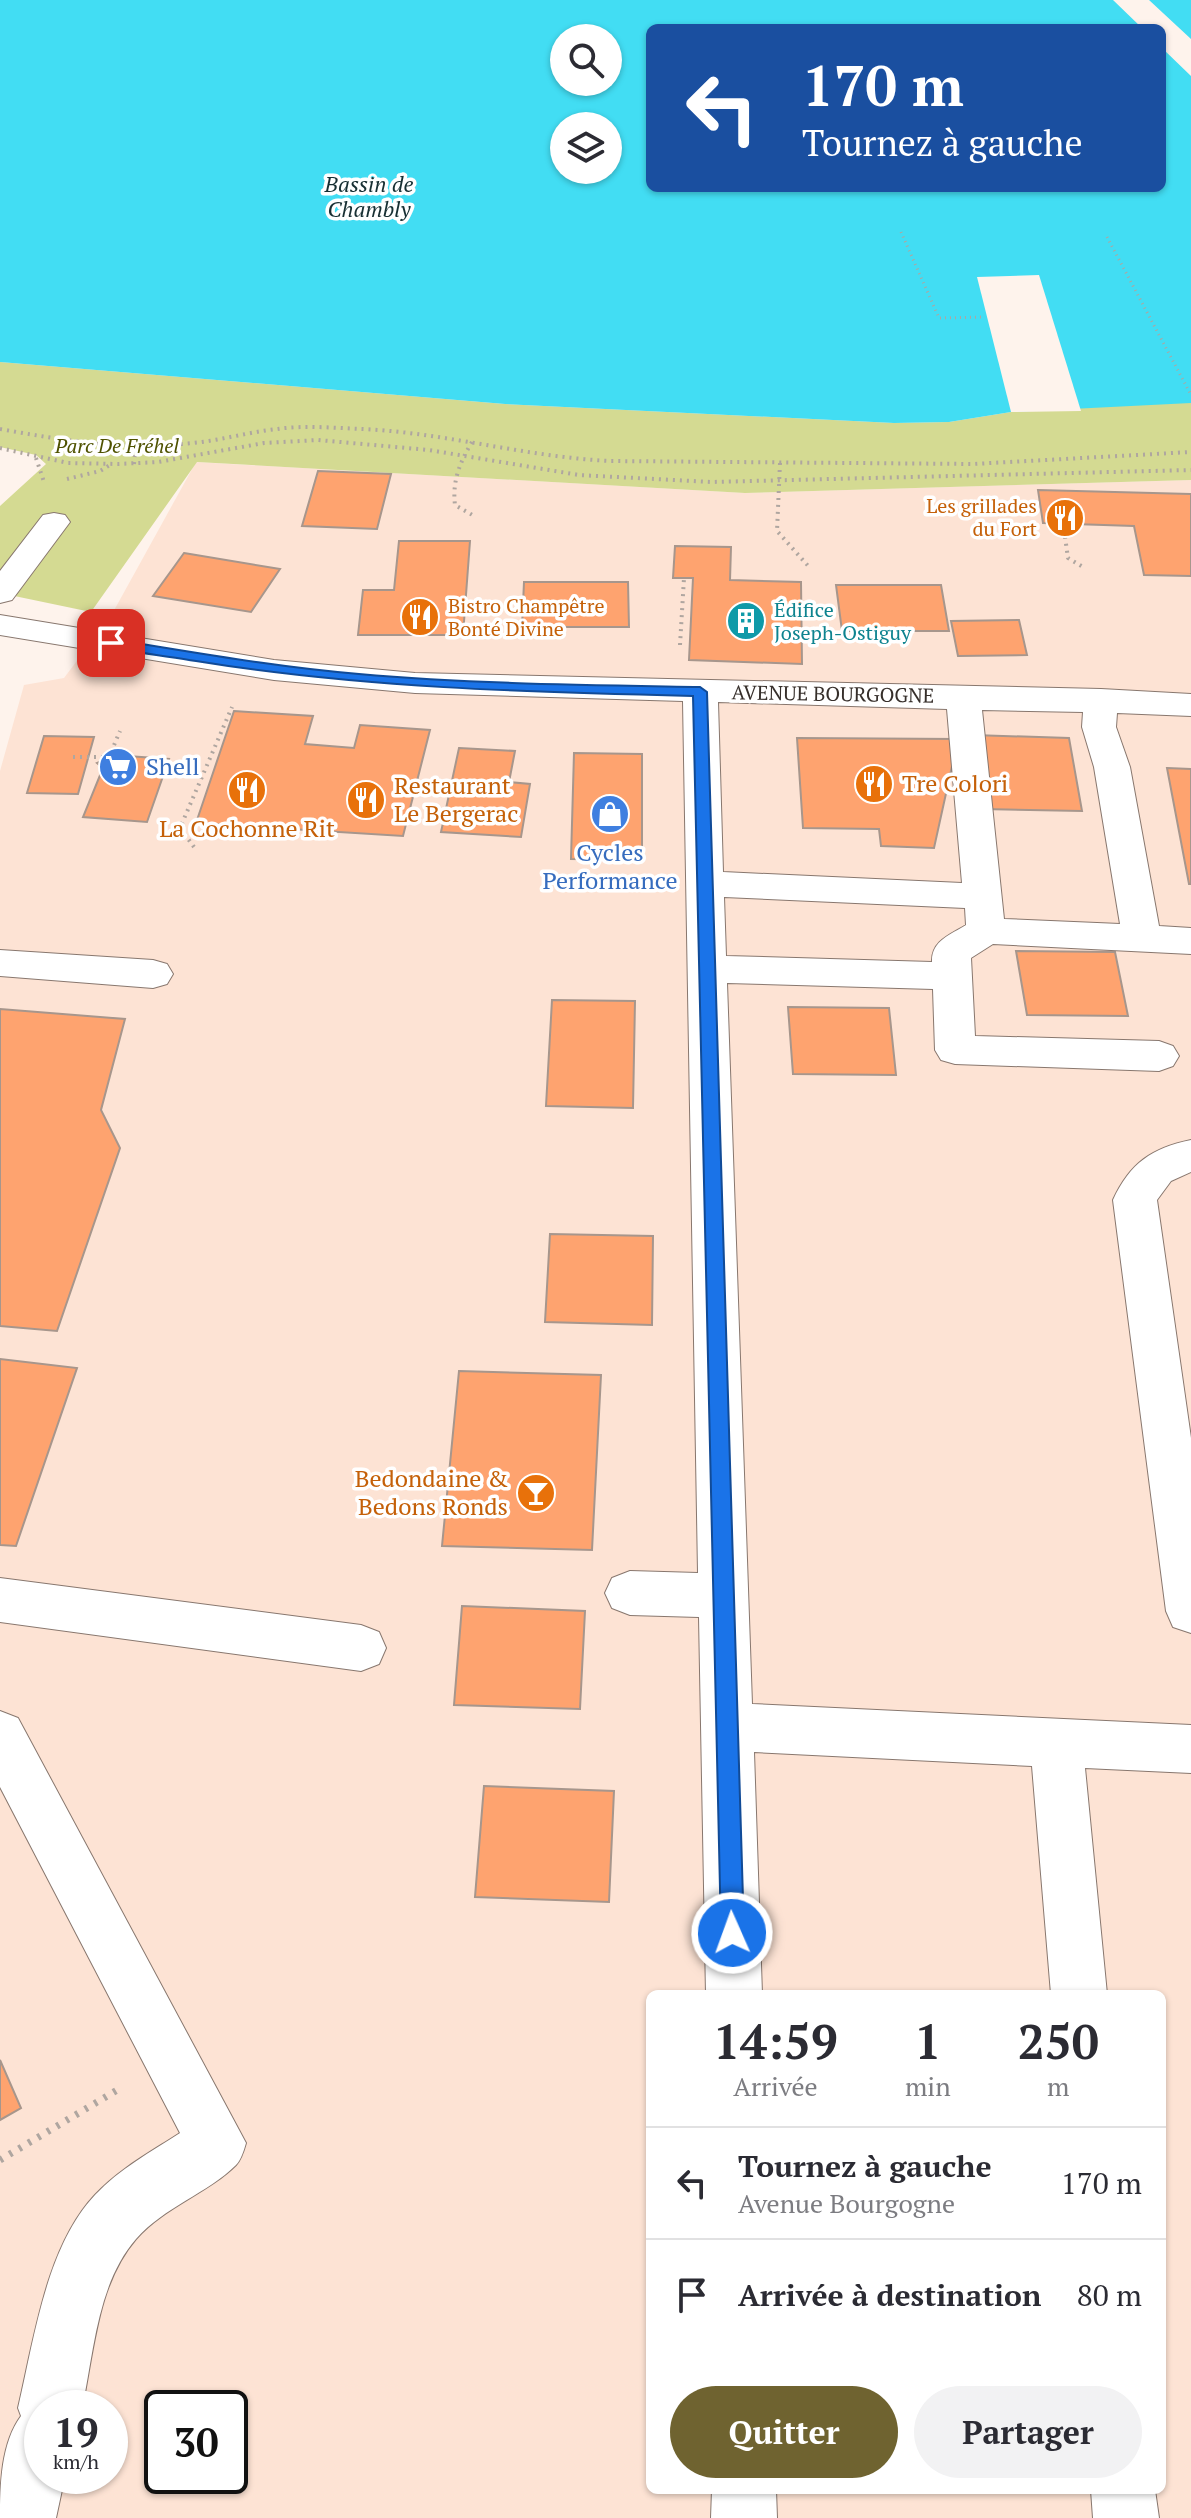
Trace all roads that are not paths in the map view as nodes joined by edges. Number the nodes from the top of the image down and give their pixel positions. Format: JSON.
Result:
{"nodes":[{"id":1,"x":54,"y":522,"type":"dead end"},
{"id":2,"x":0,"y":593,"type":"edge"},
{"id":3,"x":0,"y":625,"type":"edge"},
{"id":4,"x":700,"y":692,"type":"junction"},
{"id":5,"x":963,"y":697,"type":"junction"},
{"id":6,"x":1101,"y":700,"type":"junction"},
{"id":7,"x":1191,"y":705,"type":"edge"},
{"id":8,"x":705,"y":884,"type":"junction"},
{"id":9,"x":984,"y":913,"type":"junction"},
{"id":10,"x":1142,"y":938,"type":"junction"},
{"id":11,"x":1191,"y":941,"type":"edge"},
{"id":12,"x":0,"y":963,"type":"edge"},
{"id":13,"x":707,"y":969,"type":"junction"},
{"id":14,"x":153,"y":974,"type":"dead end"},
{"id":15,"x":952,"y":976,"type":"junction"},
{"id":16,"x":1159,"y":1056,"type":"dead end"},
{"id":17,"x":1191,"y":1156,"type":"edge"},
{"id":18,"x":630,"y":1593,"type":"dead end"},
{"id":19,"x":723,"y":1596,"type":"junction"},
{"id":20,"x":0,"y":1600,"type":"edge"},
{"id":21,"x":1191,"y":1611,"type":"edge"},
{"id":22,"x":361,"y":1648,"type":"dead end"},
{"id":23,"x":726,"y":1727,"type":"junction"},
{"id":24,"x":0,"y":1735,"type":"edge"},
{"id":25,"x":1056,"y":1743,"type":"junction"},
{"id":26,"x":1191,"y":1749,"type":"edge"},
{"id":27,"x":734,"y":1990,"type":"edge"},
{"id":28,"x":1079,"y":1990,"type":"edge"},
{"id":29,"x":54,"y":2390,"type":"edge"},
{"id":30,"x":29,"y":2494,"type":"edge"},
{"id":31,"x":744,"y":2494,"type":"edge"},
{"id":32,"x":1123,"y":2494,"type":"edge"},
{"id":33,"x":23,"y":2518,"type":"edge"},
{"id":34,"x":744,"y":2518,"type":"edge"},
{"id":35,"x":1126,"y":2518,"type":"edge"}],
"edges":[{"from":1,"to":2,"type":"street"},
{"from":3,"to":4,"type":"street","name":"AVENUE BOURGOGNE"},
{"from":4,"to":5,"type":"street","name":"AVENUE BOURGOGNE"},
{"from":4,"to":8,"type":"street"},
{"from":5,"to":6,"type":"street","name":"AVENUE BOURGOGNE"},
{"from":5,"to":9,"type":"street"},
{"from":6,"to":7,"type":"street","name":"AVENUE BOURGOGNE"},
{"from":6,"to":10,"type":"street"},
{"from":8,"to":9,"type":"street"},
{"from":8,"to":13,"type":"street"},
{"from":9,"to":10,"type":"street"},
{"from":9,"to":15,"type":"street"},
{"from":10,"to":11,"type":"street"},
{"from":12,"to":14,"type":"street"},
{"from":13,"to":15,"type":"street"},
{"from":13,"to":19,"type":"street"},
{"from":15,"to":16,"type":"street"},
{"from":17,"to":21,"type":"street"},
{"from":18,"to":19,"type":"street"},
{"from":19,"to":23,"type":"street"},
{"from":20,"to":22,"type":"street"},
{"from":23,"to":25,"type":"street"},
{"from":23,"to":27,"type":"street"},
{"from":24,"to":29,"type":"street"},
{"from":25,"to":26,"type":"street"},
{"from":25,"to":28,"type":"street"},
{"from":30,"to":33,"type":"street"},
{"from":31,"to":34,"type":"street"},
{"from":32,"to":35,"type":"street"}]}
